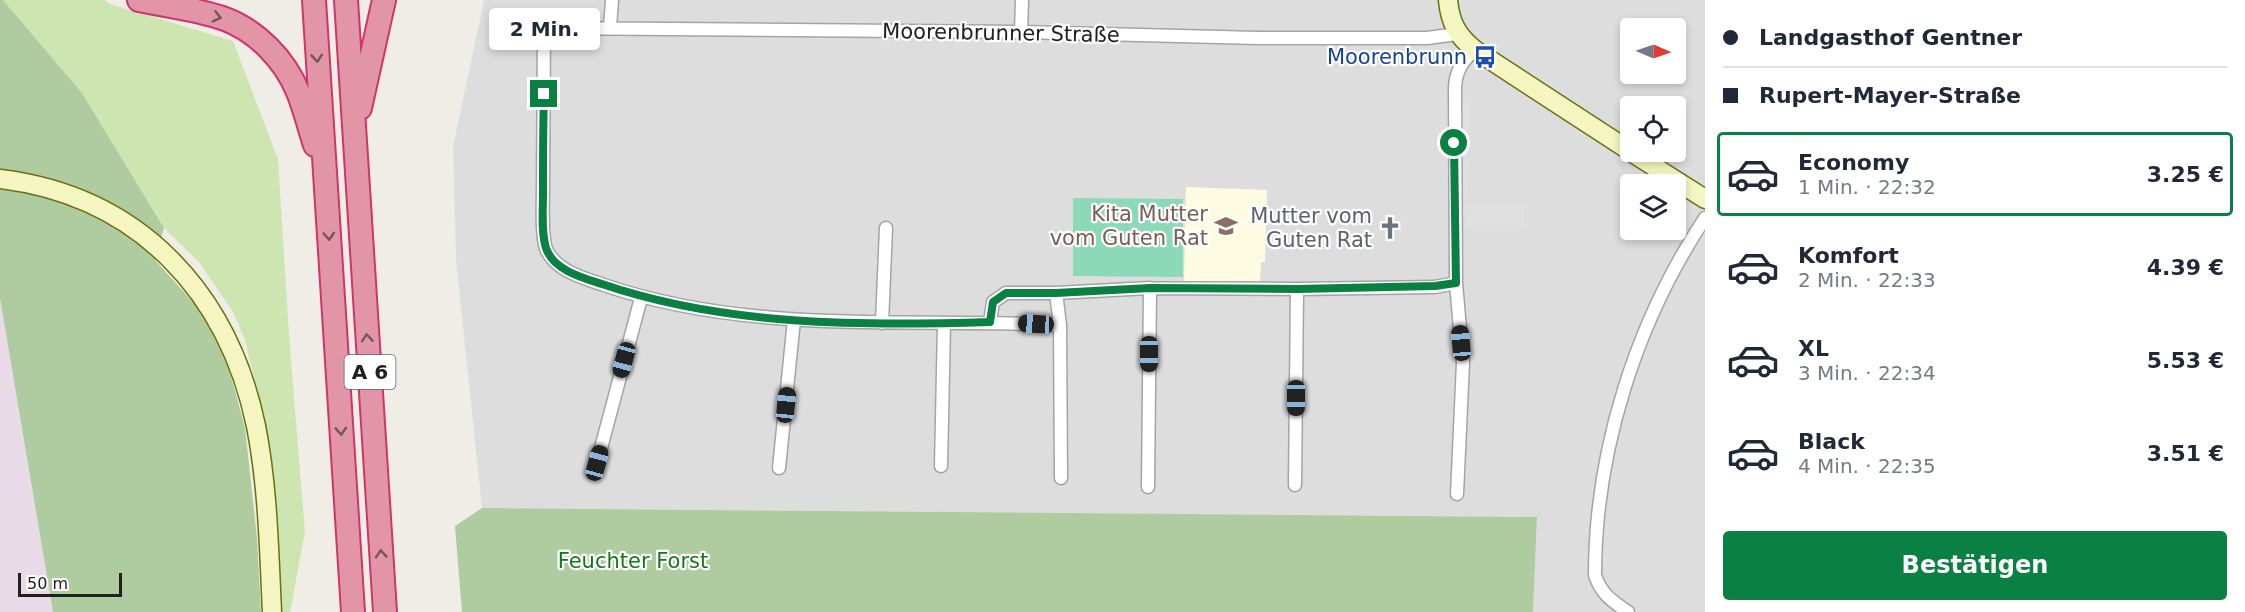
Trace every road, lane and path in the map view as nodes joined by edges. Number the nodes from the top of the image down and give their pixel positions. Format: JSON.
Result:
{"nodes":[{"id":1,"x":139,"y":0,"type":"edge"},
{"id":2,"x":314,"y":0,"type":"edge"},
{"id":3,"x":346,"y":0,"type":"edge"},
{"id":4,"x":384,"y":0,"type":"edge"},
{"id":5,"x":612,"y":0,"type":"edge"},
{"id":6,"x":1022,"y":0,"type":"edge"},
{"id":7,"x":1448,"y":0,"type":"edge"},
{"id":8,"x":610,"y":27,"type":"junction"},
{"id":9,"x":1022,"y":32,"type":"junction"},
{"id":10,"x":1458,"y":34,"type":"junction"},
{"id":11,"x":1475,"y":50,"type":"junction"},
{"id":12,"x":354,"y":133,"type":"junction"},
{"id":13,"x":1620,"y":144,"type":"edge"},
{"id":14,"x":1648,"y":162,"type":"edge"},
{"id":15,"x":325,"y":178,"type":"junction"},
{"id":16,"x":0,"y":179,"type":"edge"},
{"id":17,"x":1705,"y":199,"type":"edge"},
{"id":18,"x":1705,"y":218,"type":"edge"},
{"id":19,"x":886,"y":228,"type":"dead end"},
{"id":20,"x":1456,"y":283,"type":"junction"},
{"id":21,"x":1150,"y":288,"type":"junction"},
{"id":22,"x":1297,"y":289,"type":"junction"},
{"id":23,"x":1056,"y":293,"type":"junction"},
{"id":24,"x":641,"y":298,"type":"junction"},
{"id":25,"x":794,"y":320,"type":"junction"},
{"id":26,"x":990,"y":322,"type":"junction"},
{"id":27,"x":882,"y":323,"type":"junction"},
{"id":28,"x":944,"y":324,"type":"junction"},
{"id":29,"x":1060,"y":325,"type":"junction"},
{"id":30,"x":597,"y":463,"type":"dead end"},
{"id":31,"x":941,"y":466,"type":"dead end"},
{"id":32,"x":779,"y":468,"type":"dead end"},
{"id":33,"x":1061,"y":478,"type":"dead end"},
{"id":34,"x":1295,"y":485,"type":"dead end"},
{"id":35,"x":1148,"y":487,"type":"dead end"},
{"id":36,"x":1457,"y":494,"type":"dead end"},
{"id":37,"x":272,"y":612,"type":"edge"},
{"id":38,"x":353,"y":612,"type":"edge"},
{"id":39,"x":385,"y":612,"type":"edge"},
{"id":40,"x":1628,"y":612,"type":"edge"}],
"edges":[{"from":1,"to":15,"type":"highway","one_way":true},
{"from":2,"to":15,"type":"highway","number":"A 6","one_way":true},
{"from":3,"to":12,"type":"highway","number":"A 6"},
{"from":4,"to":12,"type":"highway"},
{"from":5,"to":8,"type":"street"},
{"from":6,"to":9,"type":"street"},
{"from":7,"to":10,"type":"street"},
{"from":8,"to":9,"type":"street","name":"Moorenbrunner Straße"},
{"from":8,"to":24,"type":"street","name":"Moorenbrunner Straße"},
{"from":9,"to":10,"type":"street","name":"Moorenbrunner Straße"},
{"from":10,"to":11,"type":"street"},
{"from":11,"to":13,"type":"street"},
{"from":11,"to":20,"type":"street"},
{"from":39,"to":12,"type":"highway","number":"A 6","one_way":true},
{"from":14,"to":17,"type":"street"},
{"from":15,"to":38,"type":"highway","number":"A 6","one_way":true},
{"from":16,"to":37,"type":"street"},
{"from":18,"to":40,"type":"street"},
{"from":19,"to":27,"type":"street"},
{"from":20,"to":22,"type":"street"},
{"from":20,"to":36,"type":"street"},
{"from":21,"to":22,"type":"street"},
{"from":21,"to":23,"type":"street"},
{"from":21,"to":35,"type":"street"},
{"from":22,"to":34,"type":"street"},
{"from":23,"to":26,"type":"street"},
{"from":23,"to":29,"type":"street"},
{"from":24,"to":25,"type":"street"},
{"from":24,"to":30,"type":"street"},
{"from":25,"to":27,"type":"street"},
{"from":25,"to":32,"type":"street"},
{"from":26,"to":28,"type":"street"},
{"from":26,"to":29,"type":"street"},
{"from":27,"to":28,"type":"street"},
{"from":28,"to":31,"type":"street"},
{"from":29,"to":33,"type":"street"}]}
